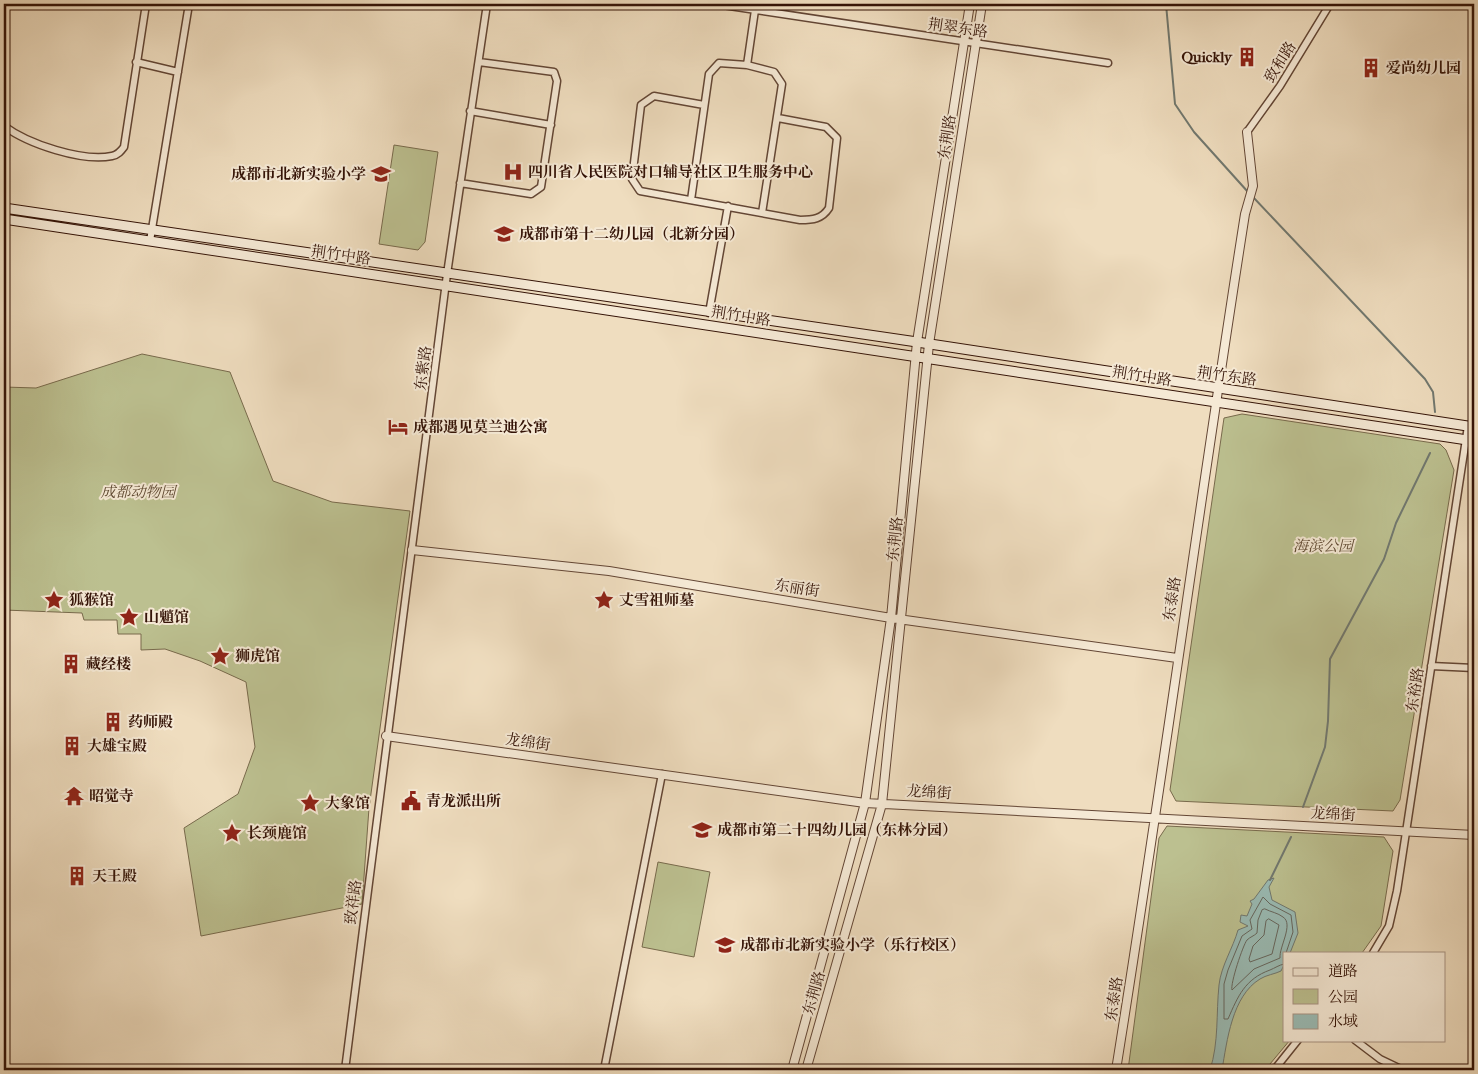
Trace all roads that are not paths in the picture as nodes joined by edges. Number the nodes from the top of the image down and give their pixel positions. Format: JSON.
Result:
{"nodes":[{"id":1,"x":146,"y":4,"type":"edge"},
{"id":2,"x":189,"y":4,"type":"edge"},
{"id":3,"x":487,"y":4,"type":"edge"},
{"id":4,"x":716,"y":4,"type":"edge"},
{"id":5,"x":970,"y":4,"type":"edge"},
{"id":6,"x":982,"y":4,"type":"edge"},
{"id":7,"x":1330,"y":4,"type":"edge"},
{"id":8,"x":755,"y":10,"type":"junction"},
{"id":9,"x":965,"y":42,"type":"junction"},
{"id":10,"x":976,"y":43,"type":"junction"},
{"id":11,"x":136,"y":62,"type":"junction"},
{"id":12,"x":479,"y":62,"type":"junction"},
{"id":13,"x":1108,"y":63,"type":"dead end"},
{"id":14,"x":747,"y":65,"type":"junction"},
{"id":15,"x":178,"y":72,"type":"junction"},
{"id":16,"x":704,"y":105,"type":"junction"},
{"id":17,"x":470,"y":112,"type":"junction"},
{"id":18,"x":778,"y":118,"type":"junction"},
{"id":19,"x":551,"y":125,"type":"junction"},
{"id":20,"x":4,"y":126,"type":"edge"},
{"id":21,"x":1247,"y":132,"type":"joint"},
{"id":22,"x":460,"y":184,"type":"junction"},
{"id":23,"x":691,"y":200,"type":"junction"},
{"id":24,"x":728,"y":206,"type":"junction"},
{"id":25,"x":4,"y":208,"type":"edge"},
{"id":26,"x":762,"y":213,"type":"junction"},
{"id":27,"x":4,"y":219,"type":"edge"},
{"id":28,"x":151,"y":231,"type":"junction"},
{"id":29,"x":150,"y":241,"type":"junction"},
{"id":30,"x":447,"y":274,"type":"junction"},
{"id":31,"x":446,"y":285,"type":"junction"},
{"id":32,"x":710,"y":313,"type":"junction"},
{"id":33,"x":917,"y":342,"type":"junction"},
{"id":34,"x":929,"y":344,"type":"junction"},
{"id":35,"x":916,"y":356,"type":"junction"},
{"id":36,"x":928,"y":358,"type":"junction"},
{"id":37,"x":1217,"y":389,"type":"junction"},
{"id":38,"x":1217,"y":402,"type":"junction"},
{"id":39,"x":1471,"y":427,"type":"edge"},
{"id":40,"x":1470,"y":440,"type":"edge"},
{"id":41,"x":412,"y":550,"type":"junction"},
{"id":42,"x":891,"y":618,"type":"junction"},
{"id":43,"x":900,"y":619,"type":"junction"},
{"id":44,"x":1177,"y":658,"type":"junction"},
{"id":45,"x":1432,"y":666,"type":"junction"},
{"id":46,"x":1474,"y":668,"type":"edge"},
{"id":47,"x":386,"y":736,"type":"junction"},
{"id":48,"x":662,"y":774,"type":"junction"},
{"id":49,"x":865,"y":803,"type":"junction"},
{"id":50,"x":882,"y":804,"type":"junction"},
{"id":51,"x":1157,"y":819,"type":"junction"},
{"id":52,"x":1406,"y":831,"type":"junction"},
{"id":53,"x":1474,"y":835,"type":"edge"},
{"id":54,"x":1374,"y":952,"type":"edge"},
{"id":55,"x":1296,"y":1042,"type":"edge"},
{"id":56,"x":1358,"y":1042,"type":"edge"},
{"id":57,"x":345,"y":1070,"type":"edge"},
{"id":58,"x":604,"y":1070,"type":"edge"},
{"id":59,"x":792,"y":1070,"type":"edge"},
{"id":60,"x":806,"y":1070,"type":"edge"},
{"id":61,"x":1116,"y":1070,"type":"edge"},
{"id":62,"x":1274,"y":1070,"type":"edge"},
{"id":63,"x":1404,"y":1070,"type":"edge"}],
"edges":[{"from":1,"to":11,"type":"street"},
{"from":2,"to":15,"type":"street"},
{"from":3,"to":12,"type":"street","name":"东紫路"},
{"from":4,"to":8,"type":"street","name":"荆翠东路"},
{"from":5,"to":9,"type":"street","name":"东荆路"},
{"from":6,"to":10,"type":"street","name":"东荆路"},
{"from":7,"to":21,"type":"street","name":"致和路"},
{"from":8,"to":9,"type":"street","name":"荆翠东路"},
{"from":8,"to":14,"type":"street"},
{"from":9,"to":10,"type":"street","name":"荆翠东路"},
{"from":9,"to":33,"type":"street","name":"东荆路"},
{"from":10,"to":13,"type":"street","name":"荆翠东路"},
{"from":10,"to":34,"type":"street","name":"东荆路"},
{"from":11,"to":15,"type":"street"},
{"from":11,"to":20,"type":"street"},
{"from":12,"to":17,"type":"street","name":"东紫路"},
{"from":12,"to":19,"type":"street"},
{"from":14,"to":16,"type":"street"},
{"from":14,"to":18,"type":"street"},
{"from":15,"to":28,"type":"street"},
{"from":16,"to":23,"type":"street"},
{"from":16,"to":23,"type":"street"},
{"from":17,"to":19,"type":"street"},
{"from":17,"to":22,"type":"street","name":"东紫路"},
{"from":18,"to":26,"type":"street"},
{"from":18,"to":26,"type":"street"},
{"from":19,"to":22,"type":"street"},
{"from":21,"to":37,"type":"street","name":"东泰路"},
{"from":22,"to":30,"type":"street","name":"东紫路"},
{"from":23,"to":24,"type":"street"},
{"from":24,"to":26,"type":"street"},
{"from":24,"to":32,"type":"street"},
{"from":25,"to":28,"type":"main road","name":"荆竹中路"},
{"from":27,"to":29,"type":"main road","name":"荆竹中路"},
{"from":28,"to":29,"type":"street"},
{"from":28,"to":30,"type":"main road","name":"荆竹中路"},
{"from":29,"to":31,"type":"main road","name":"荆竹中路"},
{"from":30,"to":31,"type":"street","name":"东紫路"},
{"from":30,"to":32,"type":"main road","name":"荆竹中路"},
{"from":31,"to":35,"type":"main road","name":"荆竹中路"},
{"from":31,"to":41,"type":"street","name":"东紫路"},
{"from":32,"to":33,"type":"main road","name":"荆竹中路"},
{"from":33,"to":34,"type":"main road","name":"荆竹东路"},
{"from":33,"to":35,"type":"street","name":"东荆路"},
{"from":34,"to":36,"type":"street","name":"东荆路"},
{"from":34,"to":37,"type":"main road","name":"荆竹东路"},
{"from":35,"to":36,"type":"main road","name":"荆竹中路"},
{"from":35,"to":42,"type":"street","name":"东荆路"},
{"from":36,"to":38,"type":"main road","name":"荆竹中路"},
{"from":36,"to":43,"type":"street","name":"东荆路"},
{"from":37,"to":38,"type":"street","name":"东泰路"},
{"from":37,"to":39,"type":"main road","name":"荆竹东路"},
{"from":38,"to":40,"type":"main road","name":"荆竹中路"},
{"from":38,"to":44,"type":"street","name":"东泰路"},
{"from":39,"to":40,"type":"street","name":"东裕路"},
{"from":40,"to":45,"type":"street","name":"东裕路"},
{"from":41,"to":42,"type":"street","name":"东丽街"},
{"from":41,"to":47,"type":"street","name":"东紫路"},
{"from":42,"to":43,"type":"street","name":"东丽街"},
{"from":42,"to":49,"type":"street","name":"东荆路"},
{"from":43,"to":44,"type":"street","name":"东丽街"},
{"from":43,"to":50,"type":"street","name":"东荆路"},
{"from":44,"to":51,"type":"street","name":"东泰路"},
{"from":45,"to":46,"type":"street"},
{"from":45,"to":52,"type":"street","name":"东裕路"},
{"from":47,"to":48,"type":"street","name":"龙绵街"},
{"from":47,"to":57,"type":"street","name":"致祥路"},
{"from":48,"to":49,"type":"street","name":"龙绵街"},
{"from":48,"to":58,"type":"street"},
{"from":49,"to":50,"type":"street","name":"龙绵街"},
{"from":49,"to":59,"type":"street","name":"东荆路"},
{"from":50,"to":51,"type":"street","name":"龙绵街"},
{"from":50,"to":60,"type":"street","name":"东荆路"},
{"from":51,"to":52,"type":"street","name":"龙绵街"},
{"from":51,"to":61,"type":"street","name":"东泰路"},
{"from":52,"to":53,"type":"street","name":"龙绵街"},
{"from":52,"to":54,"type":"street","name":"东裕路"},
{"from":55,"to":62,"type":"street"},
{"from":56,"to":63,"type":"street"}]}
